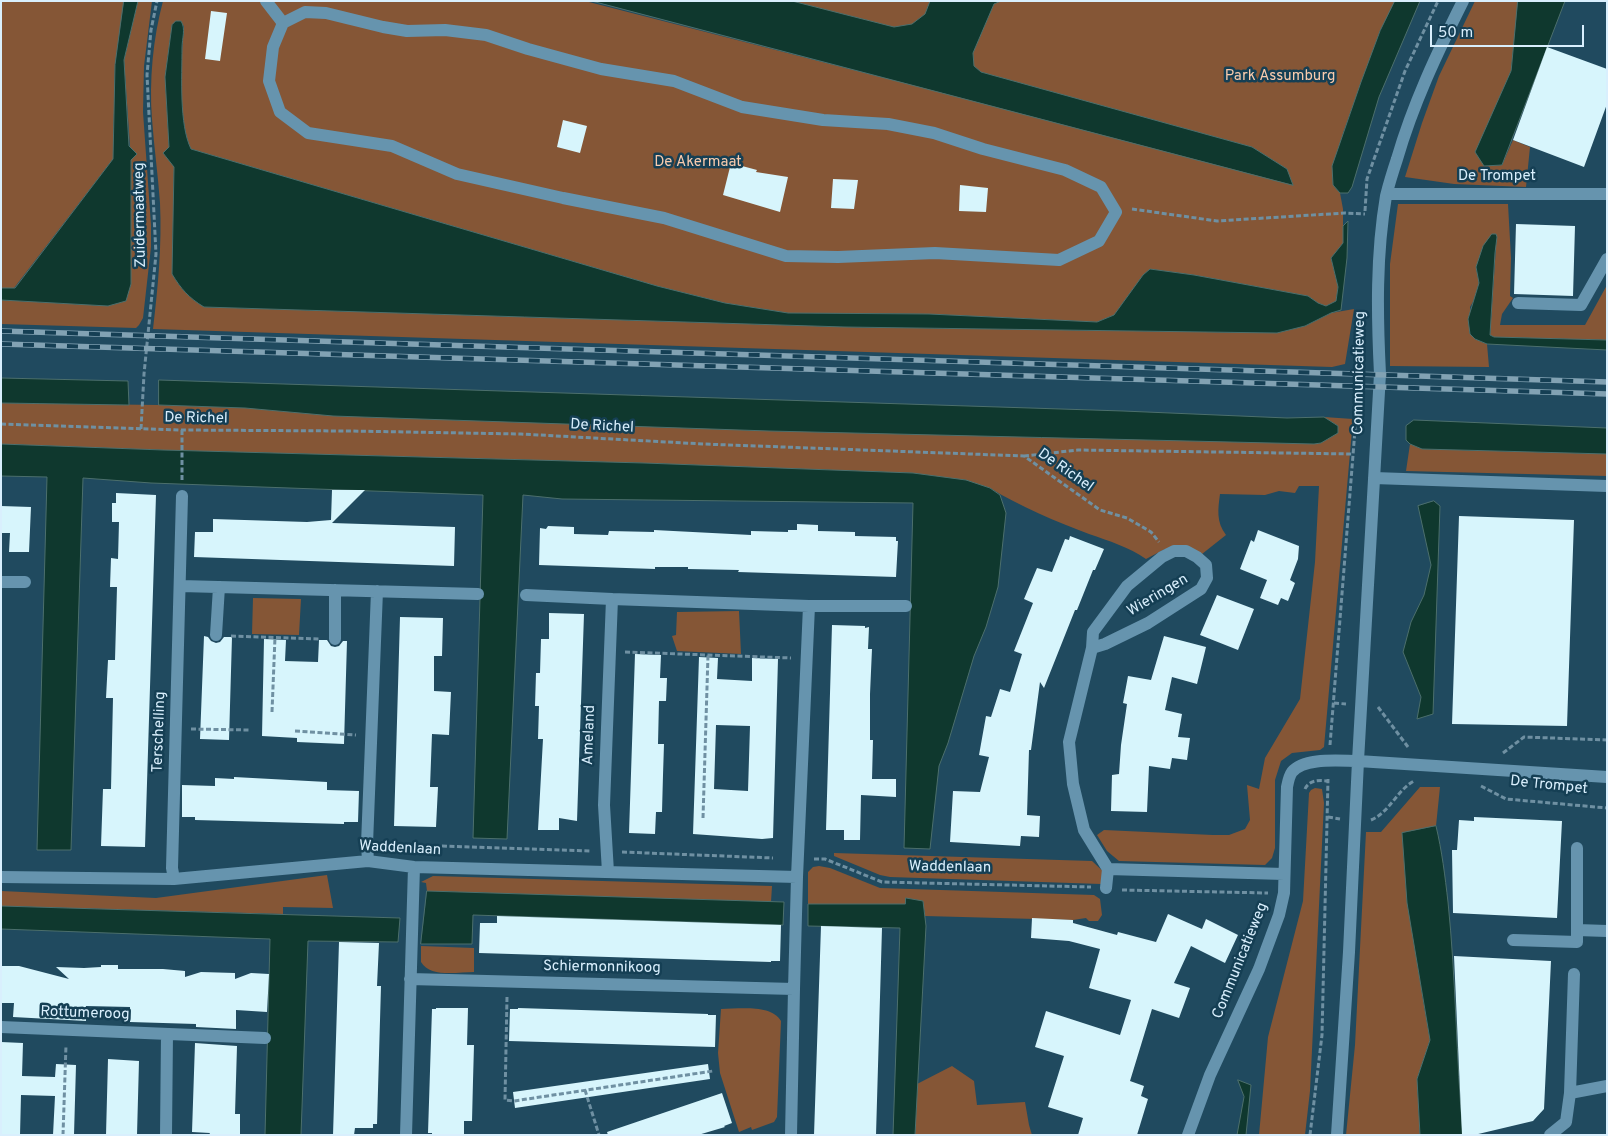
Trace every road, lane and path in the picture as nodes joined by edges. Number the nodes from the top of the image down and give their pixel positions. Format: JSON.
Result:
{"nodes":[{"id":1,"x":157,"y":1,"type":"edge"},
{"id":2,"x":266,"y":1,"type":"edge"},
{"id":3,"x":1463,"y":1,"type":"edge"},
{"id":4,"x":283,"y":23,"type":"junction"},
{"id":5,"x":1387,"y":194,"type":"junction"},
{"id":6,"x":1607,"y":194,"type":"edge"},
{"id":7,"x":1112,"y":205,"type":"junction"},
{"id":8,"x":1365,"y":214,"type":"dead end"},
{"id":9,"x":1607,"y":260,"type":"edge"},
{"id":10,"x":1518,"y":303,"type":"dead end"},
{"id":11,"x":1,"y":424,"type":"edge"},
{"id":12,"x":141,"y":429,"type":"junction"},
{"id":13,"x":182,"y":430,"type":"junction"},
{"id":14,"x":1353,"y":454,"type":"dead end"},
{"id":15,"x":1024,"y":456,"type":"junction"},
{"id":16,"x":1374,"y":478,"type":"junction"},
{"id":17,"x":1607,"y":486,"type":"edge"},
{"id":18,"x":182,"y":496,"type":"joint"},
{"id":19,"x":1162,"y":557,"type":"junction"},
{"id":20,"x":1,"y":582,"type":"edge"},
{"id":21,"x":25,"y":582,"type":"dead end"},
{"id":22,"x":181,"y":586,"type":"junction"},
{"id":23,"x":219,"y":587,"type":"junction"},
{"id":24,"x":335,"y":590,"type":"junction"},
{"id":25,"x":377,"y":591,"type":"junction"},
{"id":26,"x":478,"y":594,"type":"dead end"},
{"id":27,"x":526,"y":595,"type":"dead end"},
{"id":28,"x":612,"y":599,"type":"junction"},
{"id":29,"x":809,"y":606,"type":"junction"},
{"id":30,"x":906,"y":606,"type":"dead end"},
{"id":31,"x":216,"y":635,"type":"joint"},
{"id":32,"x":275,"y":637,"type":"junction"},
{"id":33,"x":335,"y":639,"type":"joint"},
{"id":34,"x":1092,"y":648,"type":"junction"},
{"id":35,"x":610,"y":651,"type":"junction"},
{"id":36,"x":708,"y":655,"type":"junction"},
{"id":37,"x":807,"y":658,"type":"junction"},
{"id":38,"x":1334,"y":703,"type":"dead end"},
{"id":39,"x":1361,"y":706,"type":"junction"},
{"id":40,"x":272,"y":712,"type":"dead end"},
{"id":41,"x":176,"y":728,"type":"junction"},
{"id":42,"x":250,"y":730,"type":"dead end"},
{"id":43,"x":294,"y":731,"type":"dead end"},
{"id":44,"x":371,"y":736,"type":"junction"},
{"id":45,"x":1607,"y":740,"type":"edge"},
{"id":46,"x":1416,"y":748,"type":"dead end"},
{"id":47,"x":1497,"y":754,"type":"dead end"},
{"id":48,"x":1358,"y":761,"type":"junction"},
{"id":49,"x":1607,"y":778,"type":"edge"},
{"id":50,"x":1328,"y":780,"type":"dead end"},
{"id":51,"x":1416,"y":780,"type":"dead end"},
{"id":52,"x":1474,"y":782,"type":"dead end"},
{"id":53,"x":1607,"y":808,"type":"edge"},
{"id":54,"x":1328,"y":817,"type":"junction"},
{"id":55,"x":703,"y":818,"type":"dead end"},
{"id":56,"x":1355,"y":821,"type":"junction"},
{"id":57,"x":1577,"y":848,"type":"dead end"},
{"id":58,"x":798,"y":859,"type":"junction"},
{"id":59,"x":368,"y":861,"type":"junction"},
{"id":60,"x":414,"y":867,"type":"junction"},
{"id":61,"x":1108,"y":869,"type":"junction"},
{"id":62,"x":608,"y":872,"type":"junction"},
{"id":63,"x":1284,"y":874,"type":"junction"},
{"id":64,"x":1,"y":876,"type":"edge"},
{"id":65,"x":797,"y":878,"type":"junction"},
{"id":66,"x":174,"y":879,"type":"junction"},
{"id":67,"x":1106,"y":888,"type":"junction"},
{"id":68,"x":1284,"y":893,"type":"junction"},
{"id":69,"x":1577,"y":930,"type":"junction"},
{"id":70,"x":1607,"y":931,"type":"edge"},
{"id":71,"x":1513,"y":940,"type":"dead end"},
{"id":72,"x":1574,"y":974,"type":"dead end"},
{"id":73,"x":410,"y":979,"type":"junction"},
{"id":74,"x":507,"y":982,"type":"junction"},
{"id":75,"x":794,"y":989,"type":"junction"},
{"id":76,"x":1,"y":1027,"type":"edge"},
{"id":77,"x":66,"y":1030,"type":"junction"},
{"id":78,"x":167,"y":1034,"type":"junction"},
{"id":79,"x":265,"y":1038,"type":"dead end"},
{"id":80,"x":713,"y":1071,"type":"dead end"},
{"id":81,"x":1607,"y":1086,"type":"edge"},
{"id":82,"x":585,"y":1090,"type":"junction"},
{"id":83,"x":1570,"y":1094,"type":"junction"},
{"id":84,"x":63,"y":1135,"type":"edge"},
{"id":85,"x":166,"y":1135,"type":"edge"},
{"id":86,"x":406,"y":1135,"type":"edge"},
{"id":87,"x":600,"y":1135,"type":"edge"},
{"id":88,"x":791,"y":1135,"type":"edge"},
{"id":89,"x":1188,"y":1135,"type":"edge"},
{"id":90,"x":1310,"y":1135,"type":"edge"},
{"id":91,"x":1337,"y":1135,"type":"edge"},
{"id":92,"x":1550,"y":1135,"type":"edge"}],
"edges":[{"from":1,"to":12,"type":"path","name":"Zuidermaatweg"},
{"from":2,"to":4,"type":"street"},
{"from":3,"to":5,"type":"street","name":"Communicatieweg"},
{"from":4,"to":7,"type":"street"},
{"from":4,"to":7,"type":"street"},
{"from":5,"to":6,"type":"street","name":"De Trompet"},
{"from":5,"to":16,"type":"street","name":"Communicatieweg"},
{"from":7,"to":8,"type":"path"},
{"from":9,"to":10,"type":"street"},
{"from":11,"to":12,"type":"path","name":"De Richel"},
{"from":12,"to":13,"type":"path","name":"De Richel"},
{"from":13,"to":15,"type":"path","name":"De Richel"},
{"from":13,"to":18,"type":"path"},
{"from":14,"to":15,"type":"path"},
{"from":15,"to":19,"type":"path","name":"De Richel"},
{"from":16,"to":17,"type":"street"},
{"from":16,"to":39,"type":"street","name":"Communicatieweg"},
{"from":18,"to":22,"type":"street","name":"Terschelling"},
{"from":19,"to":34,"type":"street","name":"Wieringen"},
{"from":19,"to":34,"type":"street","name":"Wieringen"},
{"from":20,"to":21,"type":"street"},
{"from":22,"to":23,"type":"street"},
{"from":22,"to":41,"type":"street","name":"Terschelling"},
{"from":23,"to":24,"type":"street"},
{"from":23,"to":31,"type":"street"},
{"from":24,"to":25,"type":"street"},
{"from":24,"to":33,"type":"street"},
{"from":25,"to":26,"type":"street"},
{"from":25,"to":44,"type":"street"},
{"from":27,"to":28,"type":"street"},
{"from":28,"to":29,"type":"street"},
{"from":28,"to":35,"type":"street","name":"Ameland"},
{"from":29,"to":30,"type":"street"},
{"from":29,"to":37,"type":"street"},
{"from":31,"to":32,"type":"path"},
{"from":32,"to":33,"type":"path"},
{"from":32,"to":40,"type":"path"},
{"from":34,"to":61,"type":"street","name":"Wieringen"},
{"from":35,"to":36,"type":"path"},
{"from":35,"to":62,"type":"street","name":"Ameland"},
{"from":36,"to":37,"type":"path"},
{"from":36,"to":55,"type":"path"},
{"from":37,"to":58,"type":"street"},
{"from":38,"to":39,"type":"path"},
{"from":39,"to":46,"type":"path"},
{"from":39,"to":48,"type":"street","name":"Communicatieweg"},
{"from":41,"to":42,"type":"path"},
{"from":41,"to":66,"type":"street","name":"Terschelling"},
{"from":43,"to":44,"type":"path"},
{"from":44,"to":59,"type":"street"},
{"from":45,"to":47,"type":"path","name":"De Trompet"},
{"from":48,"to":49,"type":"street","name":"De Trompet"},
{"from":48,"to":56,"type":"street","name":"Communicatieweg"},
{"from":48,"to":63,"type":"street","name":"Communicatieweg"},
{"from":50,"to":54,"type":"path"},
{"from":51,"to":56,"type":"path"},
{"from":52,"to":53,"type":"path","name":"De Trompet"},
{"from":54,"to":56,"type":"path"},
{"from":54,"to":90,"type":"path"},
{"from":56,"to":91,"type":"street","name":"Communicatieweg"},
{"from":57,"to":69,"type":"street"},
{"from":58,"to":65,"type":"street"},
{"from":58,"to":67,"type":"path","name":"Waddenlaan"},
{"from":59,"to":60,"type":"street","name":"Waddenlaan"},
{"from":59,"to":66,"type":"street","name":"Waddenlaan"},
{"from":60,"to":62,"type":"street","name":"Waddenlaan"},
{"from":60,"to":73,"type":"street"},
{"from":61,"to":63,"type":"street"},
{"from":61,"to":67,"type":"street"},
{"from":62,"to":65,"type":"street","name":"Waddenlaan"},
{"from":63,"to":68,"type":"street","name":"Communicatieweg"},
{"from":64,"to":66,"type":"street","name":"Waddenlaan"},
{"from":65,"to":75,"type":"street"},
{"from":67,"to":68,"type":"path"},
{"from":68,"to":89,"type":"street","name":"Communicatieweg"},
{"from":69,"to":70,"type":"street"},
{"from":69,"to":71,"type":"street"},
{"from":72,"to":83,"type":"street"},
{"from":73,"to":74,"type":"street","name":"Schiermonnikoog"},
{"from":73,"to":86,"type":"street"},
{"from":74,"to":75,"type":"street","name":"Schiermonnikoog"},
{"from":74,"to":82,"type":"path"},
{"from":75,"to":88,"type":"street"},
{"from":76,"to":77,"type":"street","name":"Rottumeroog"},
{"from":77,"to":78,"type":"street","name":"Rottumeroog"},
{"from":77,"to":84,"type":"path"},
{"from":78,"to":79,"type":"street","name":"Rottumeroog"},
{"from":78,"to":85,"type":"street"},
{"from":80,"to":82,"type":"path"},
{"from":81,"to":83,"type":"street"},
{"from":82,"to":87,"type":"path"},
{"from":83,"to":92,"type":"street"}]}
